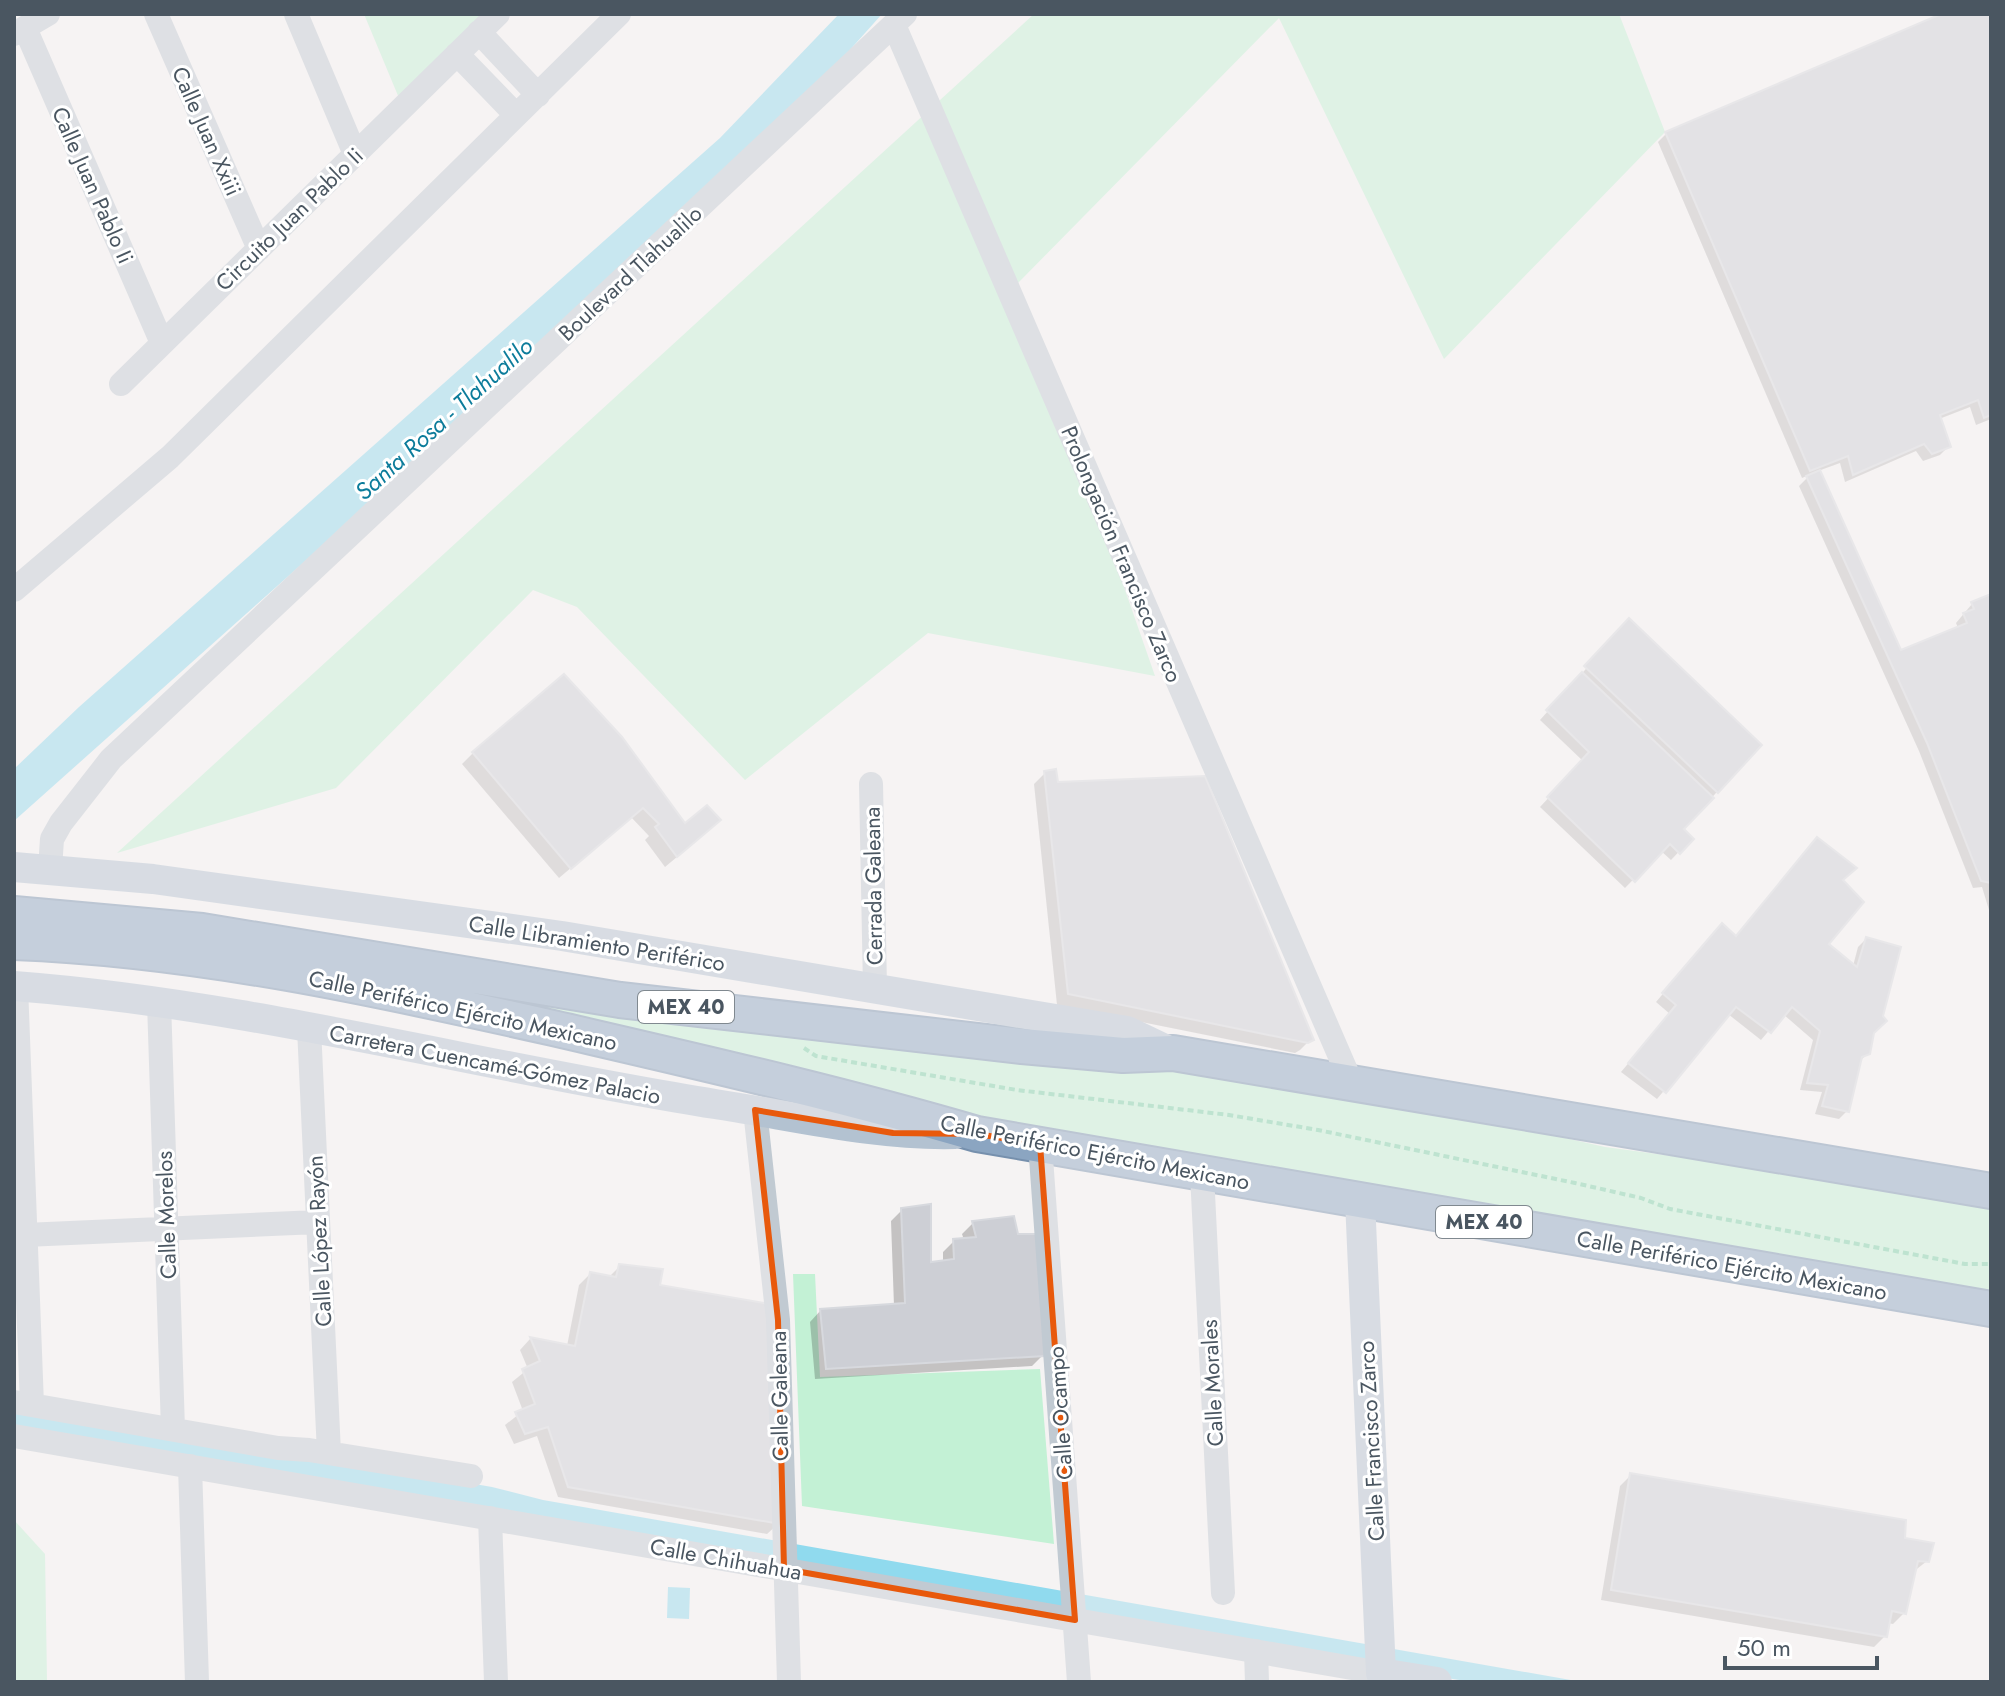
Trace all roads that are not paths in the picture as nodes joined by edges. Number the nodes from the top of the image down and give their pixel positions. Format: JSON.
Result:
{"nodes":[{"id":1,"x":48,"y":14,"type":"edge"},
{"id":2,"x":156,"y":14,"type":"edge"},
{"id":3,"x":296,"y":14,"type":"edge"},
{"id":4,"x":498,"y":14,"type":"edge"},
{"id":5,"x":619,"y":14,"type":"edge"},
{"id":6,"x":899,"y":20,"type":"edge"},
{"id":7,"x":19,"y":31,"type":"edge"},
{"id":8,"x":479,"y":32,"type":"junction"},
{"id":9,"x":457,"y":54,"type":"junction"},
{"id":10,"x":538,"y":95,"type":"junction"},
{"id":11,"x":516,"y":115,"type":"junction"},
{"id":12,"x":355,"y":154,"type":"junction"},
{"id":13,"x":259,"y":249,"type":"junction"},
{"id":14,"x":162,"y":343,"type":"junction"},
{"id":15,"x":121,"y":384,"type":"dead end"},
{"id":16,"x":14,"y":590,"type":"edge"},
{"id":17,"x":871,"y":784,"type":"dead end"},
{"id":18,"x":31,"y":867,"type":"edge"},
{"id":19,"x":14,"y":914,"type":"edge"},
{"id":20,"x":14,"y":942,"type":"edge"},
{"id":21,"x":15,"y":986,"type":"edge"},
{"id":22,"x":875,"y":988,"type":"junction"},
{"id":23,"x":159,"y":1002,"type":"junction"},
{"id":24,"x":309,"y":1028,"type":"junction"},
{"id":25,"x":1173,"y":1053,"type":"junction"},
{"id":26,"x":1351,"y":1082,"type":"junction"},
{"id":27,"x":755,"y":1110,"type":"junction"},
{"id":28,"x":977,"y":1134,"type":"junction"},
{"id":29,"x":1040,"y":1144,"type":"junction"},
{"id":30,"x":1202,"y":1174,"type":"junction"},
{"id":31,"x":1991,"y":1191,"type":"edge"},
{"id":32,"x":1360,"y":1200,"type":"junction"},
{"id":33,"x":318,"y":1222,"type":"junction"},
{"id":34,"x":167,"y":1229,"type":"junction"},
{"id":35,"x":25,"y":1235,"type":"junction"},
{"id":36,"x":1991,"y":1309,"type":"edge"},
{"id":37,"x":23,"y":1403,"type":"edge"},
{"id":38,"x":173,"y":1429,"type":"junction"},
{"id":39,"x":14,"y":1436,"type":"edge"},
{"id":40,"x":329,"y":1453,"type":"junction"},
{"id":41,"x":190,"y":1466,"type":"junction"},
{"id":42,"x":471,"y":1476,"type":"dead end"},
{"id":43,"x":490,"y":1518,"type":"junction"},
{"id":44,"x":784,"y":1564,"type":"junction"},
{"id":45,"x":1223,"y":1593,"type":"dead end"},
{"id":46,"x":1074,"y":1614,"type":"junction"},
{"id":47,"x":1256,"y":1651,"type":"junction"},
{"id":48,"x":1380,"y":1662,"type":"edge"},
{"id":49,"x":197,"y":1682,"type":"edge"},
{"id":50,"x":496,"y":1682,"type":"edge"},
{"id":51,"x":789,"y":1682,"type":"edge"},
{"id":52,"x":1079,"y":1682,"type":"edge"},
{"id":53,"x":1257,"y":1682,"type":"edge"},
{"id":54,"x":1437,"y":1682,"type":"edge"}],
"edges":[{"from":1,"to":7,"type":"street"},
{"from":2,"to":13,"type":"street","name":"Calle Juan Xxiii"},
{"from":3,"to":12,"type":"street"},
{"from":4,"to":8,"type":"street","name":"Circuito Juan Pablo Ii"},
{"from":5,"to":10,"type":"street"},
{"from":6,"to":18,"type":"street","name":"Boulevard Tlahualilo"},
{"from":6,"to":26,"type":"street","name":"Prolongación Francisco Zarco"},
{"from":7,"to":14,"type":"street","name":"Calle Juan Pablo Ii"},
{"from":8,"to":9,"type":"street","name":"Circuito Juan Pablo Ii"},
{"from":8,"to":10,"type":"street"},
{"from":9,"to":11,"type":"street"},
{"from":9,"to":12,"type":"street","name":"Circuito Juan Pablo Ii"},
{"from":10,"to":11,"type":"street"},
{"from":11,"to":16,"type":"street"},
{"from":12,"to":13,"type":"street","name":"Circuito Juan Pablo Ii"},
{"from":13,"to":14,"type":"street","name":"Circuito Juan Pablo Ii"},
{"from":14,"to":15,"type":"street","name":"Circuito Juan Pablo Ii"},
{"from":17,"to":22,"type":"street","name":"Cerrada Galeana"},
{"from":18,"to":22,"type":"main road","name":"Calle Libramiento Periférico"},
{"from":19,"to":25,"type":"highway","name":"Calle Periférico Ejército Mexicano","number":"MEX 40"},
{"from":20,"to":28,"type":"highway","name":"Calle Periférico Ejército Mexicano","number":"MEX 40"},
{"from":21,"to":23,"type":"main road","name":"Carretera Cuencamé-Gómez Palacio","number":"MEX 40"},
{"from":21,"to":35,"type":"street"},
{"from":22,"to":25,"type":"main road","name":"Calle Libramiento Periférico"},
{"from":23,"to":24,"type":"main road","name":"Carretera Cuencamé-Gómez Palacio","number":"MEX 40"},
{"from":23,"to":34,"type":"street","name":"Calle Morelos"},
{"from":24,"to":27,"type":"main road","name":"Carretera Cuencamé-Gómez Palacio","number":"MEX 40"},
{"from":24,"to":33,"type":"street","name":"Calle López Rayón"},
{"from":25,"to":26,"type":"highway","name":"Calle Periférico Ejército Mexicano","number":"MEX 40"},
{"from":26,"to":31,"type":"highway","name":"Calle Periférico Ejército Mexicano","number":"MEX 40"},
{"from":27,"to":28,"type":"main road","name":"Carretera Cuencamé-Gómez Palacio","number":"MEX 40"},
{"from":27,"to":44,"type":"street","name":"Calle Galeana"},
{"from":28,"to":29,"type":"highway","name":"Calle Periférico Ejército Mexicano","number":"MEX 40"},
{"from":29,"to":30,"type":"highway","name":"Calle Periférico Ejército Mexicano","number":"MEX 40"},
{"from":29,"to":46,"type":"street","name":"Calle Ocampo"},
{"from":30,"to":32,"type":"highway","name":"Calle Periférico Ejército Mexicano","number":"MEX 40"},
{"from":30,"to":45,"type":"street","name":"Calle Morales"},
{"from":32,"to":36,"type":"highway","name":"Calle Periférico Ejército Mexicano","number":"MEX 40"},
{"from":32,"to":48,"type":"main road","name":"Calle Francisco Zarco"},
{"from":33,"to":34,"type":"street"},
{"from":33,"to":40,"type":"street","name":"Calle López Rayón"},
{"from":34,"to":35,"type":"street"},
{"from":34,"to":38,"type":"street","name":"Calle Morelos"},
{"from":35,"to":37,"type":"street"},
{"from":37,"to":38,"type":"street"},
{"from":38,"to":40,"type":"street"},
{"from":39,"to":41,"type":"street","name":"Calle Chihuahua"},
{"from":40,"to":42,"type":"street"},
{"from":41,"to":43,"type":"street","name":"Calle Chihuahua"},
{"from":41,"to":49,"type":"street"},
{"from":43,"to":44,"type":"street","name":"Calle Chihuahua"},
{"from":43,"to":50,"type":"street"},
{"from":44,"to":46,"type":"street","name":"Calle Chihuahua"},
{"from":44,"to":51,"type":"street","name":"Calle Galeana"},
{"from":46,"to":47,"type":"street","name":"Calle Chihuahua"},
{"from":46,"to":52,"type":"street","name":"Calle Ocampo"},
{"from":47,"to":48,"type":"street","name":"Calle Chihuahua"},
{"from":47,"to":53,"type":"street"},
{"from":48,"to":54,"type":"main road","name":"Calle Chihuahua"}]}
